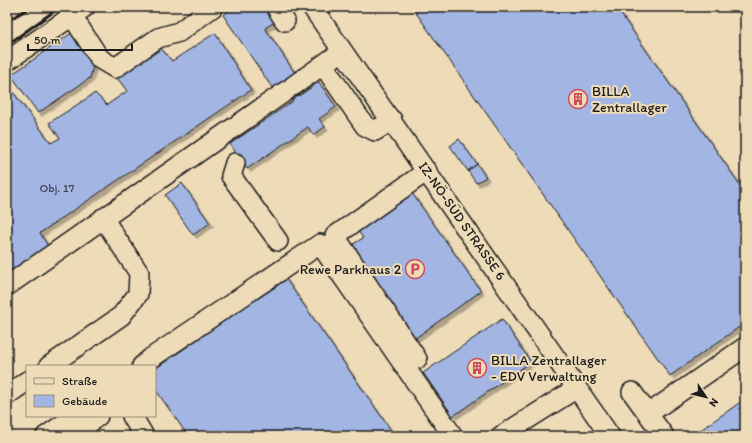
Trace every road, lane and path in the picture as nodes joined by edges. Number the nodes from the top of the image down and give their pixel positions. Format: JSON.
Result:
{"nodes":[{"id":1,"x":213,"y":7,"type":"edge"},
{"id":2,"x":312,"y":7,"type":"edge"},
{"id":3,"x":78,"y":12,"type":"edge"},
{"id":4,"x":343,"y":51,"type":"junction"},
{"id":5,"x":7,"y":61,"type":"edge"},
{"id":6,"x":323,"y":65,"type":"junction"},
{"id":7,"x":392,"y":120,"type":"junction"},
{"id":8,"x":235,"y":163,"type":"dead end"},
{"id":9,"x":427,"y":171,"type":"junction"},
{"id":10,"x":103,"y":218,"type":"junction"},
{"id":11,"x":278,"y":241,"type":"dead end"},
{"id":12,"x":7,"y":286,"type":"edge"},
{"id":13,"x":745,"y":347,"type":"edge"},
{"id":14,"x":417,"y":359,"type":"dead end"},
{"id":15,"x":50,"y":365,"type":"edge"},
{"id":16,"x":143,"y":365,"type":"edge"},
{"id":17,"x":26,"y":382,"type":"edge"},
{"id":18,"x":577,"y":388,"type":"junction"},
{"id":19,"x":632,"y":392,"type":"dead end"},
{"id":20,"x":7,"y":395,"type":"edge"},
{"id":21,"x":648,"y":414,"type":"junction"},
{"id":22,"x":74,"y":417,"type":"edge"},
{"id":23,"x":97,"y":417,"type":"edge"},
{"id":24,"x":133,"y":417,"type":"edge"},
{"id":25,"x":46,"y":436,"type":"edge"},
{"id":26,"x":73,"y":436,"type":"edge"},
{"id":27,"x":144,"y":436,"type":"edge"},
{"id":28,"x":454,"y":436,"type":"edge"},
{"id":29,"x":501,"y":436,"type":"edge"},
{"id":30,"x":610,"y":436,"type":"edge"},
{"id":31,"x":664,"y":436,"type":"edge"}],
"edges":[{"from":1,"to":3,"type":"street"},
{"from":2,"to":4,"type":"street","name":"IZ-NÖ-SÜD STRASSE 6"},
{"from":3,"to":5,"type":"street"},
{"from":4,"to":6,"type":"street"},
{"from":4,"to":7,"type":"street","name":"IZ-NÖ-SÜD STRASSE 6"},
{"from":6,"to":7,"type":"street"},
{"from":6,"to":10,"type":"street"},
{"from":7,"to":9,"type":"street","name":"IZ-NÖ-SÜD STRASSE 6"},
{"from":8,"to":11,"type":"street"},
{"from":9,"to":14,"type":"street"},
{"from":9,"to":18,"type":"street","name":"IZ-NÖ-SÜD STRASSE 6"},
{"from":10,"to":12,"type":"street"},
{"from":10,"to":15,"type":"street"},
{"from":13,"to":21,"type":"street"},
{"from":16,"to":28,"type":"street"},
{"from":17,"to":20,"type":"street"},
{"from":18,"to":29,"type":"street"},
{"from":18,"to":30,"type":"street","name":"IZ-NÖ-SÜD STRASSE 6"},
{"from":19,"to":21,"type":"street"},
{"from":21,"to":31,"type":"street"},
{"from":22,"to":25,"type":"street"},
{"from":23,"to":26,"type":"street"},
{"from":24,"to":27,"type":"street"}]}
